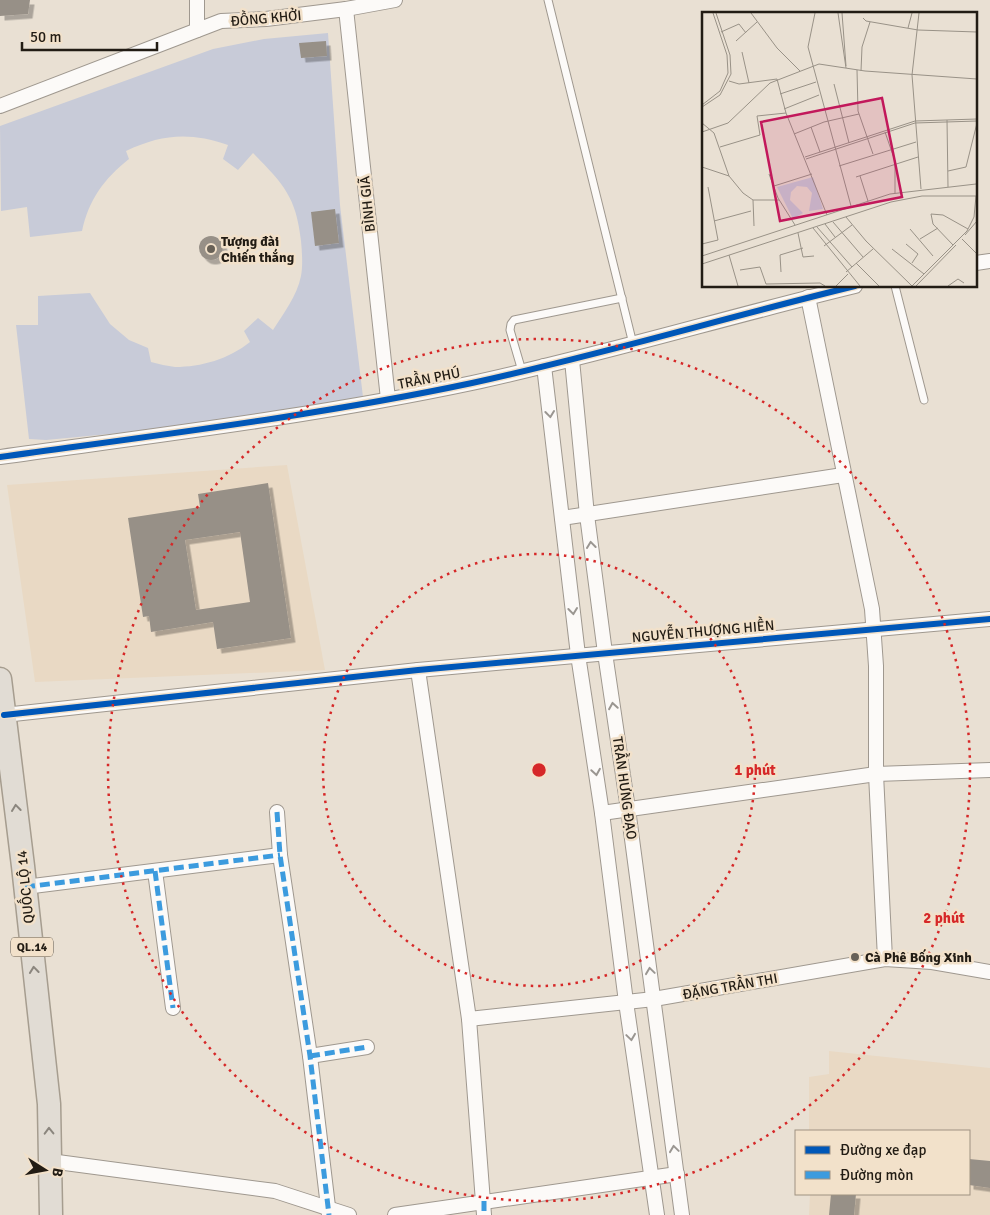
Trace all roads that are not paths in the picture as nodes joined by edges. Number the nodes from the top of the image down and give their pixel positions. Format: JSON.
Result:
{"nodes":[{"id":1,"x":197,"y":0,"type":"edge"},
{"id":2,"x":395,"y":0,"type":"edge"},
{"id":3,"x":548,"y":0,"type":"edge"},
{"id":4,"x":346,"y":9,"type":"junction"},
{"id":5,"x":197,"y":30,"type":"junction"},
{"id":6,"x":0,"y":106,"type":"edge"},
{"id":7,"x":846,"y":288,"type":"edge"},
{"id":8,"x":896,"y":288,"type":"edge"},
{"id":9,"x":808,"y":297,"type":"junction"},
{"id":10,"x":622,"y":298,"type":"junction"},
{"id":11,"x":633,"y":345,"type":"junction"},
{"id":12,"x":572,"y":360,"type":"junction"},
{"id":13,"x":544,"y":366,"type":"junction"},
{"id":14,"x":522,"y":371,"type":"junction"},
{"id":15,"x":388,"y":399,"type":"junction"},
{"id":16,"x":924,"y":400,"type":"dead end"},
{"id":17,"x":0,"y":457,"type":"edge"},
{"id":18,"x":843,"y":475,"type":"junction"},
{"id":19,"x":587,"y":515,"type":"junction"},
{"id":20,"x":562,"y":518,"type":"junction"},
{"id":21,"x":990,"y":619,"type":"edge"},
{"id":22,"x":874,"y":628,"type":"junction"},
{"id":23,"x":605,"y":652,"type":"junction"},
{"id":24,"x":578,"y":655,"type":"junction"},
{"id":25,"x":418,"y":670,"type":"junction"},
{"id":26,"x":0,"y":680,"type":"edge"},
{"id":27,"x":4,"y":715,"type":"junction"},
{"id":28,"x":990,"y":770,"type":"edge"},
{"id":29,"x":876,"y":774,"type":"junction"},
{"id":30,"x":628,"y":809,"type":"junction"},
{"id":31,"x":277,"y":812,"type":"dead end"},
{"id":32,"x":602,"y":813,"type":"junction"},
{"id":33,"x":280,"y":855,"type":"junction"},
{"id":34,"x":155,"y":871,"type":"junction"},
{"id":35,"x":25,"y":887,"type":"junction"},
{"id":36,"x":885,"y":959,"type":"junction"},
{"id":37,"x":990,"y":972,"type":"edge"},
{"id":38,"x":654,"y":999,"type":"junction"},
{"id":39,"x":626,"y":1002,"type":"junction"},
{"id":40,"x":173,"y":1008,"type":"dead end"},
{"id":41,"x":468,"y":1019,"type":"junction"},
{"id":42,"x":367,"y":1047,"type":"dead end"},
{"id":43,"x":310,"y":1056,"type":"junction"},
{"id":44,"x":50,"y":1161,"type":"junction"},
{"id":45,"x":677,"y":1174,"type":"junction"},
{"id":46,"x":652,"y":1178,"type":"junction"},
{"id":47,"x":484,"y":1208,"type":"edge"},
{"id":48,"x":329,"y":1211,"type":"edge"},
{"id":49,"x":51,"y":1215,"type":"edge"},
{"id":50,"x":349,"y":1215,"type":"edge"},
{"id":51,"x":394,"y":1215,"type":"edge"},
{"id":52,"x":656,"y":1215,"type":"edge"},
{"id":53,"x":682,"y":1215,"type":"edge"}],
"edges":[{"from":1,"to":5,"type":"street"},
{"from":2,"to":4,"type":"street","name":"ĐỒNG KHỞI"},
{"from":3,"to":10,"type":"lane"},
{"from":4,"to":5,"type":"street","name":"ĐỒNG KHỞI"},
{"from":4,"to":15,"type":"street","name":"BÌNH GIÃ"},
{"from":5,"to":6,"type":"street","name":"ĐỒNG KHỞI"},
{"from":7,"to":9,"type":"street","name":"TRẦN PHÚ"},
{"from":8,"to":16,"type":"lane"},
{"from":9,"to":11,"type":"street","name":"TRẦN PHÚ"},
{"from":9,"to":18,"type":"street"},
{"from":10,"to":11,"type":"lane"},
{"from":10,"to":14,"type":"lane"},
{"from":11,"to":12,"type":"street","name":"TRẦN PHÚ"},
{"from":12,"to":13,"type":"street","name":"TRẦN PHÚ"},
{"from":12,"to":19,"type":"street","name":"TRẦN HƯNG ĐẠO"},
{"from":13,"to":14,"type":"street","name":"TRẦN PHÚ"},
{"from":13,"to":20,"type":"street","one_way":true},
{"from":14,"to":15,"type":"street","name":"TRẦN PHÚ"},
{"from":15,"to":17,"type":"street","name":"TRẦN PHÚ"},
{"from":18,"to":19,"type":"street"},
{"from":18,"to":22,"type":"street"},
{"from":19,"to":20,"type":"street"},
{"from":23,"to":19,"type":"street","name":"TRẦN HƯNG ĐẠO","one_way":true},
{"from":20,"to":24,"type":"street","one_way":true},
{"from":21,"to":22,"type":"street","name":"NGUYỄN THƯỢNG HIỀN"},
{"from":22,"to":23,"type":"street","name":"NGUYỄN THƯỢNG HIỀN"},
{"from":22,"to":29,"type":"street"},
{"from":23,"to":24,"type":"street","name":"NGUYỄN THƯỢNG HIỀN"},
{"from":30,"to":23,"type":"street","name":"TRẦN HƯNG ĐẠO","one_way":true},
{"from":24,"to":25,"type":"street","name":"NGUYỄN THƯỢNG HIỀN"},
{"from":24,"to":32,"type":"street","one_way":true},
{"from":25,"to":27,"type":"street","name":"NGUYỄN THƯỢNG HIỀN"},
{"from":25,"to":41,"type":"street"},
{"from":26,"to":27,"type":"highway","name":"QUỐC LỘ 14","number":"QL.14"},
{"from":35,"to":27,"type":"highway","name":"QUỐC LỘ 14","number":"QL.14","one_way":true},
{"from":28,"to":29,"type":"street"},
{"from":29,"to":30,"type":"street"},
{"from":29,"to":36,"type":"street"},
{"from":30,"to":32,"type":"street"},
{"from":38,"to":30,"type":"street","name":"TRẦN HƯNG ĐẠO","one_way":true},
{"from":31,"to":33,"type":"street"},
{"from":32,"to":39,"type":"street"},
{"from":33,"to":34,"type":"street"},
{"from":33,"to":43,"type":"street"},
{"from":34,"to":35,"type":"street"},
{"from":34,"to":40,"type":"street"},
{"from":44,"to":35,"type":"highway","name":"QUỐC LỘ 14","number":"QL.14","one_way":true},
{"from":36,"to":37,"type":"street","name":"ĐẶNG TRẦN THI"},
{"from":36,"to":38,"type":"street","name":"ĐẶNG TRẦN THI"},
{"from":38,"to":39,"type":"street","name":"ĐẶNG TRẦN THI"},
{"from":45,"to":38,"type":"street","name":"TRẦN HƯNG ĐẠO","one_way":true},
{"from":39,"to":41,"type":"street","name":"ĐẶNG TRẦN THI"},
{"from":39,"to":46,"type":"street","one_way":true},
{"from":41,"to":47,"type":"street"},
{"from":42,"to":43,"type":"street"},
{"from":43,"to":48,"type":"street"},
{"from":44,"to":48,"type":"street"},
{"from":44,"to":49,"type":"highway","name":"QUỐC LỘ 14","number":"QL.14"},
{"from":45,"to":46,"type":"street"},
{"from":45,"to":53,"type":"street","name":"TRẦN HƯNG ĐẠO"},
{"from":46,"to":47,"type":"street"},
{"from":46,"to":52,"type":"street"},
{"from":47,"to":51,"type":"street"},
{"from":48,"to":50,"type":"street"}]}
